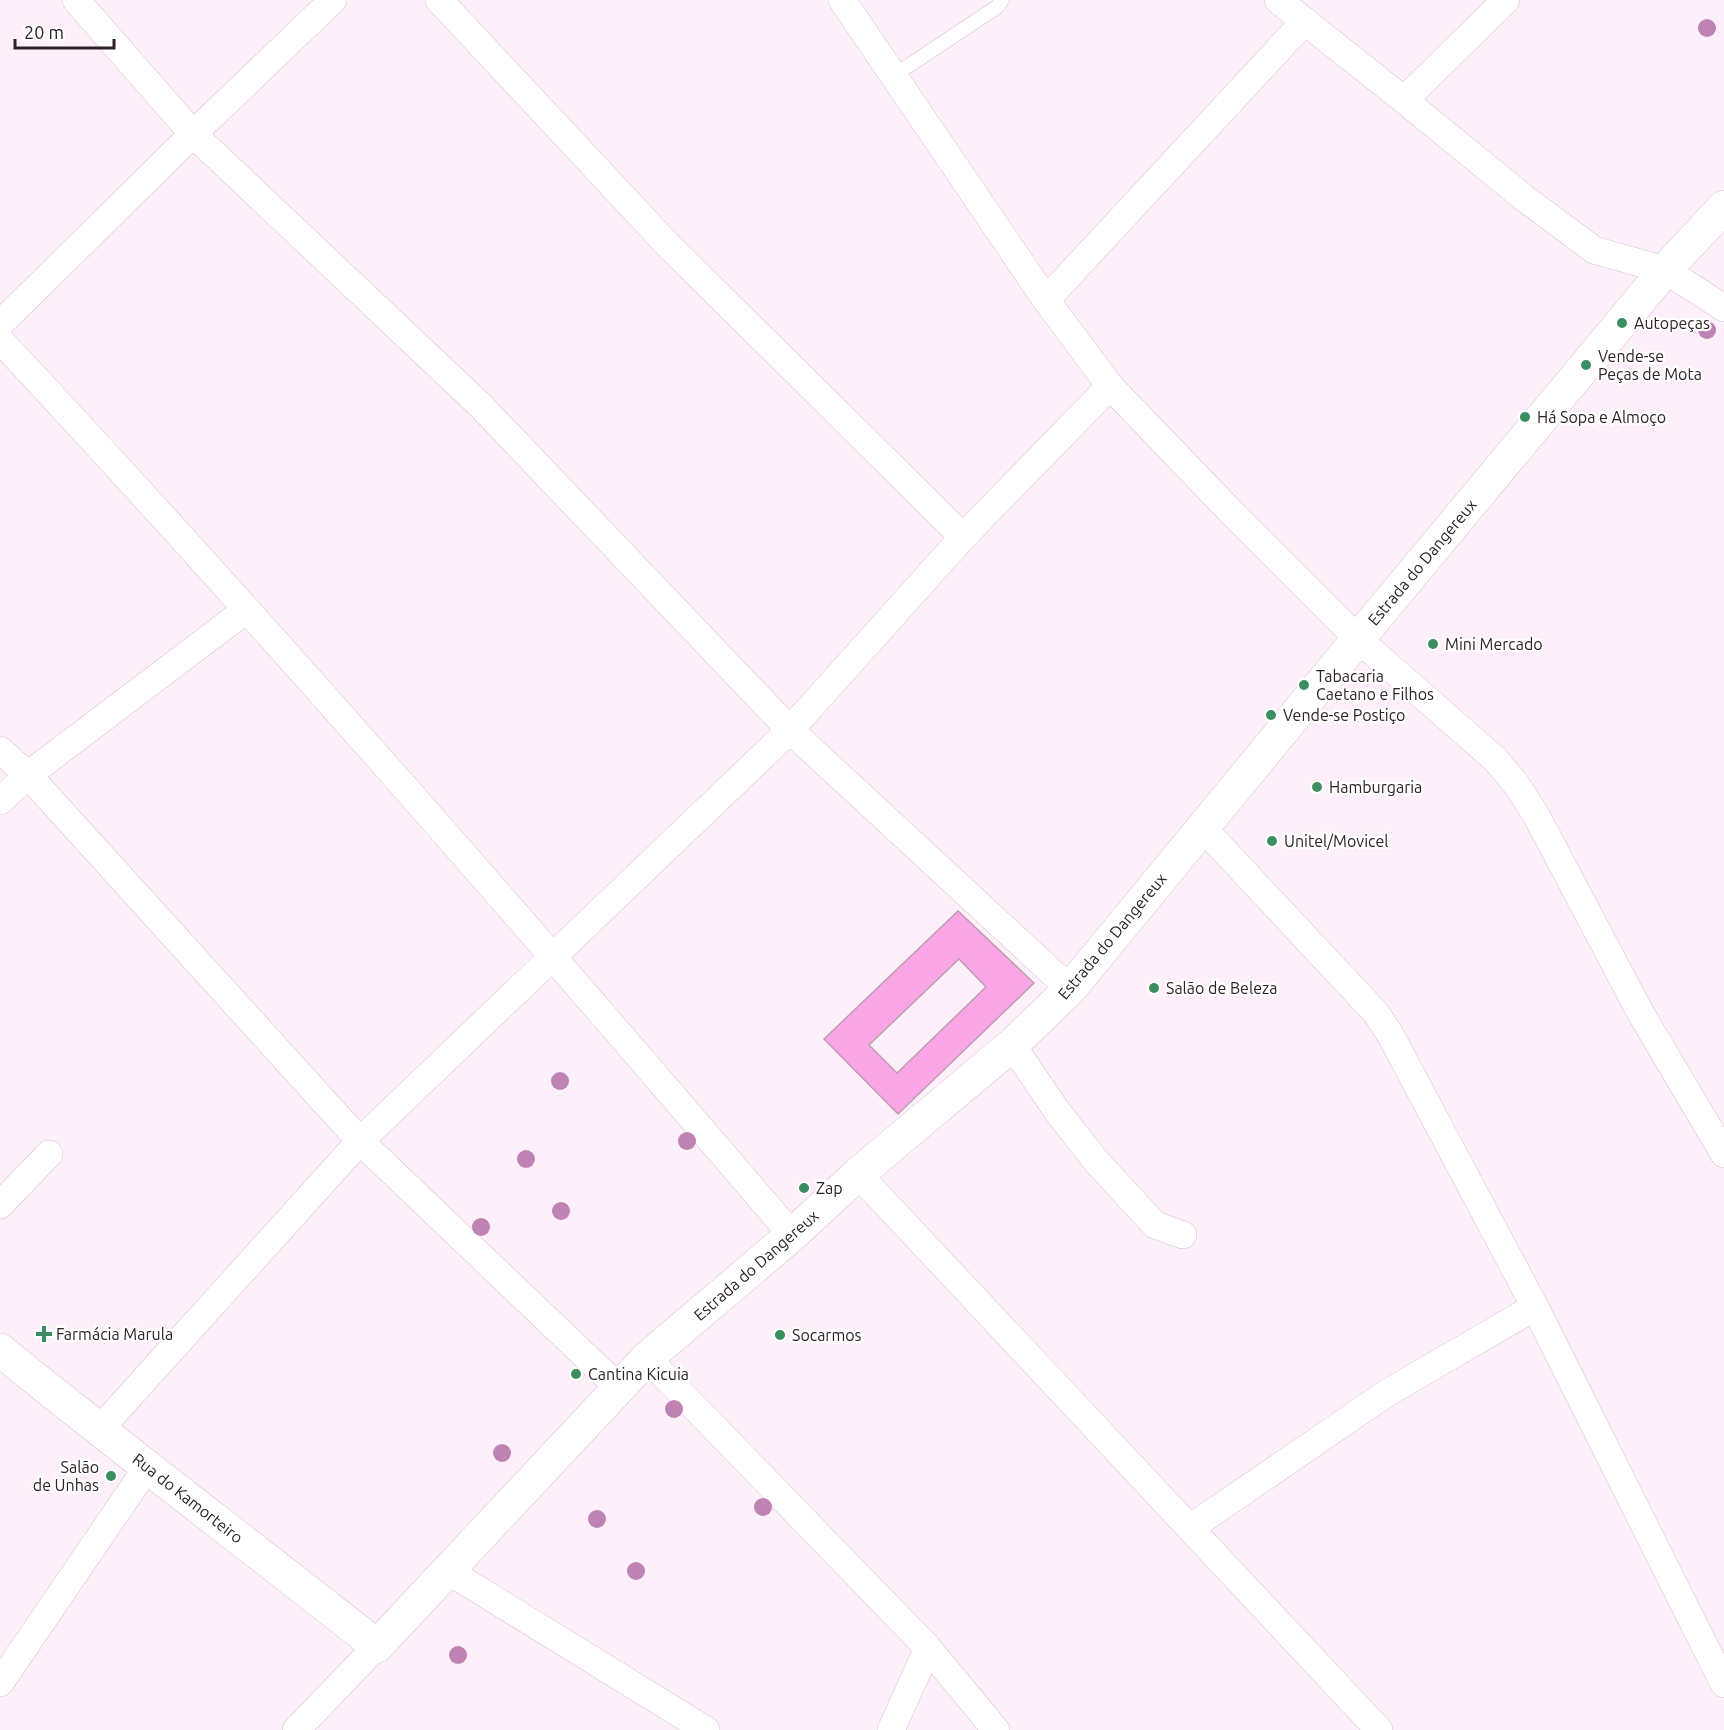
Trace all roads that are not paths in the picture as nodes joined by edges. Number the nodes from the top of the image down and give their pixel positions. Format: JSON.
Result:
{"nodes":[{"id":1,"x":76,"y":0,"type":"edge"},
{"id":2,"x":333,"y":0,"type":"edge"},
{"id":3,"x":439,"y":0,"type":"edge"},
{"id":4,"x":842,"y":0,"type":"edge"},
{"id":5,"x":1002,"y":0,"type":"edge"},
{"id":6,"x":1278,"y":0,"type":"edge"},
{"id":7,"x":1506,"y":0,"type":"edge"},
{"id":8,"x":1305,"y":21,"type":"junction"},
{"id":9,"x":893,"y":76,"type":"junction"},
{"id":10,"x":1404,"y":100,"type":"junction"},
{"id":11,"x":193,"y":134,"type":"junction"},
{"id":12,"x":1724,"y":207,"type":"edge"},
{"id":13,"x":1665,"y":270,"type":"junction"},
{"id":14,"x":1046,"y":300,"type":"junction"},
{"id":15,"x":1724,"y":309,"type":"edge"},
{"id":16,"x":0,"y":324,"type":"edge"},
{"id":17,"x":0,"y":340,"type":"edge"},
{"id":18,"x":1110,"y":386,"type":"junction"},
{"id":19,"x":963,"y":537,"type":"junction"},
{"id":20,"x":246,"y":610,"type":"junction"},
{"id":21,"x":1358,"y":639,"type":"junction"},
{"id":22,"x":790,"y":730,"type":"junction"},
{"id":23,"x":0,"y":750,"type":"edge"},
{"id":24,"x":28,"y":775,"type":"junction"},
{"id":25,"x":0,"y":801,"type":"edge"},
{"id":26,"x":1202,"y":827,"type":"junction"},
{"id":27,"x":554,"y":957,"type":"junction"},
{"id":28,"x":1070,"y":989,"type":"junction"},
{"id":29,"x":1012,"y":1045,"type":"junction"},
{"id":30,"x":360,"y":1141,"type":"junction"},
{"id":31,"x":49,"y":1154,"type":"dead end"},
{"id":32,"x":1724,"y":1155,"type":"edge"},
{"id":33,"x":858,"y":1174,"type":"junction"},
{"id":34,"x":0,"y":1205,"type":"edge"},
{"id":35,"x":792,"y":1235,"type":"junction"},
{"id":36,"x":1183,"y":1235,"type":"dead end"},
{"id":37,"x":1535,"y":1307,"type":"junction"},
{"id":38,"x":0,"y":1350,"type":"edge"},
{"id":39,"x":647,"y":1358,"type":"junction"},
{"id":40,"x":619,"y":1388,"type":"junction"},
{"id":41,"x":99,"y":1430,"type":"junction"},
{"id":42,"x":148,"y":1466,"type":"junction"},
{"id":43,"x":1190,"y":1528,"type":"junction"},
{"id":44,"x":448,"y":1571,"type":"junction"},
{"id":45,"x":377,"y":1646,"type":"junction"},
{"id":46,"x":928,"y":1648,"type":"junction"},
{"id":47,"x":0,"y":1683,"type":"edge"},
{"id":48,"x":1724,"y":1684,"type":"edge"},
{"id":49,"x":296,"y":1730,"type":"edge"},
{"id":50,"x":706,"y":1730,"type":"edge"},
{"id":51,"x":891,"y":1730,"type":"edge"},
{"id":52,"x":996,"y":1730,"type":"edge"},
{"id":53,"x":1379,"y":1730,"type":"edge"}],
"edges":[{"from":1,"to":11,"type":"street"},
{"from":2,"to":11,"type":"street"},
{"from":3,"to":19,"type":"street"},
{"from":4,"to":9,"type":"street"},
{"from":5,"to":9,"type":"lane"},
{"from":6,"to":8,"type":"street"},
{"from":7,"to":10,"type":"street"},
{"from":8,"to":10,"type":"street"},
{"from":8,"to":14,"type":"street"},
{"from":9,"to":14,"type":"street"},
{"from":10,"to":13,"type":"street"},
{"from":11,"to":16,"type":"street"},
{"from":11,"to":22,"type":"street"},
{"from":12,"to":13,"type":"main road","name":"Estrada do Dangereux"},
{"from":13,"to":15,"type":"street"},
{"from":13,"to":21,"type":"main road","name":"Estrada do Dangereux"},
{"from":14,"to":18,"type":"street"},
{"from":17,"to":20,"type":"street"},
{"from":18,"to":19,"type":"street"},
{"from":18,"to":21,"type":"street"},
{"from":19,"to":22,"type":"street"},
{"from":20,"to":24,"type":"street"},
{"from":20,"to":27,"type":"street"},
{"from":21,"to":26,"type":"main road","name":"Estrada do Dangereux"},
{"from":21,"to":32,"type":"street"},
{"from":22,"to":27,"type":"street"},
{"from":22,"to":28,"type":"street"},
{"from":23,"to":24,"type":"street"},
{"from":24,"to":25,"type":"street"},
{"from":24,"to":30,"type":"street"},
{"from":26,"to":28,"type":"main road","name":"Estrada do Dangereux"},
{"from":26,"to":37,"type":"street"},
{"from":27,"to":30,"type":"street"},
{"from":27,"to":35,"type":"street"},
{"from":28,"to":29,"type":"main road","name":"Estrada do Dangereux"},
{"from":29,"to":33,"type":"main road","name":"Estrada do Dangereux"},
{"from":29,"to":36,"type":"street"},
{"from":30,"to":40,"type":"street"},
{"from":30,"to":41,"type":"street"},
{"from":31,"to":34,"type":"street"},
{"from":33,"to":35,"type":"main road","name":"Estrada do Dangereux"},
{"from":33,"to":43,"type":"street"},
{"from":35,"to":39,"type":"main road","name":"Estrada do Dangereux"},
{"from":37,"to":43,"type":"street"},
{"from":37,"to":48,"type":"street"},
{"from":38,"to":41,"type":"main road","name":"Rua do Kamorteiro"},
{"from":39,"to":40,"type":"main road","name":"Estrada do Dangereux"},
{"from":39,"to":46,"type":"street"},
{"from":40,"to":44,"type":"main road","name":"Estrada do Dangereux"},
{"from":41,"to":42,"type":"main road","name":"Rua do Kamorteiro"},
{"from":42,"to":45,"type":"main road","name":"Rua do Kamorteiro"},
{"from":42,"to":47,"type":"street"},
{"from":43,"to":53,"type":"street"},
{"from":44,"to":45,"type":"main road","name":"Estrada do Dangereux"},
{"from":44,"to":50,"type":"street"},
{"from":45,"to":49,"type":"street"},
{"from":46,"to":51,"type":"street"},
{"from":46,"to":52,"type":"street"}]}
